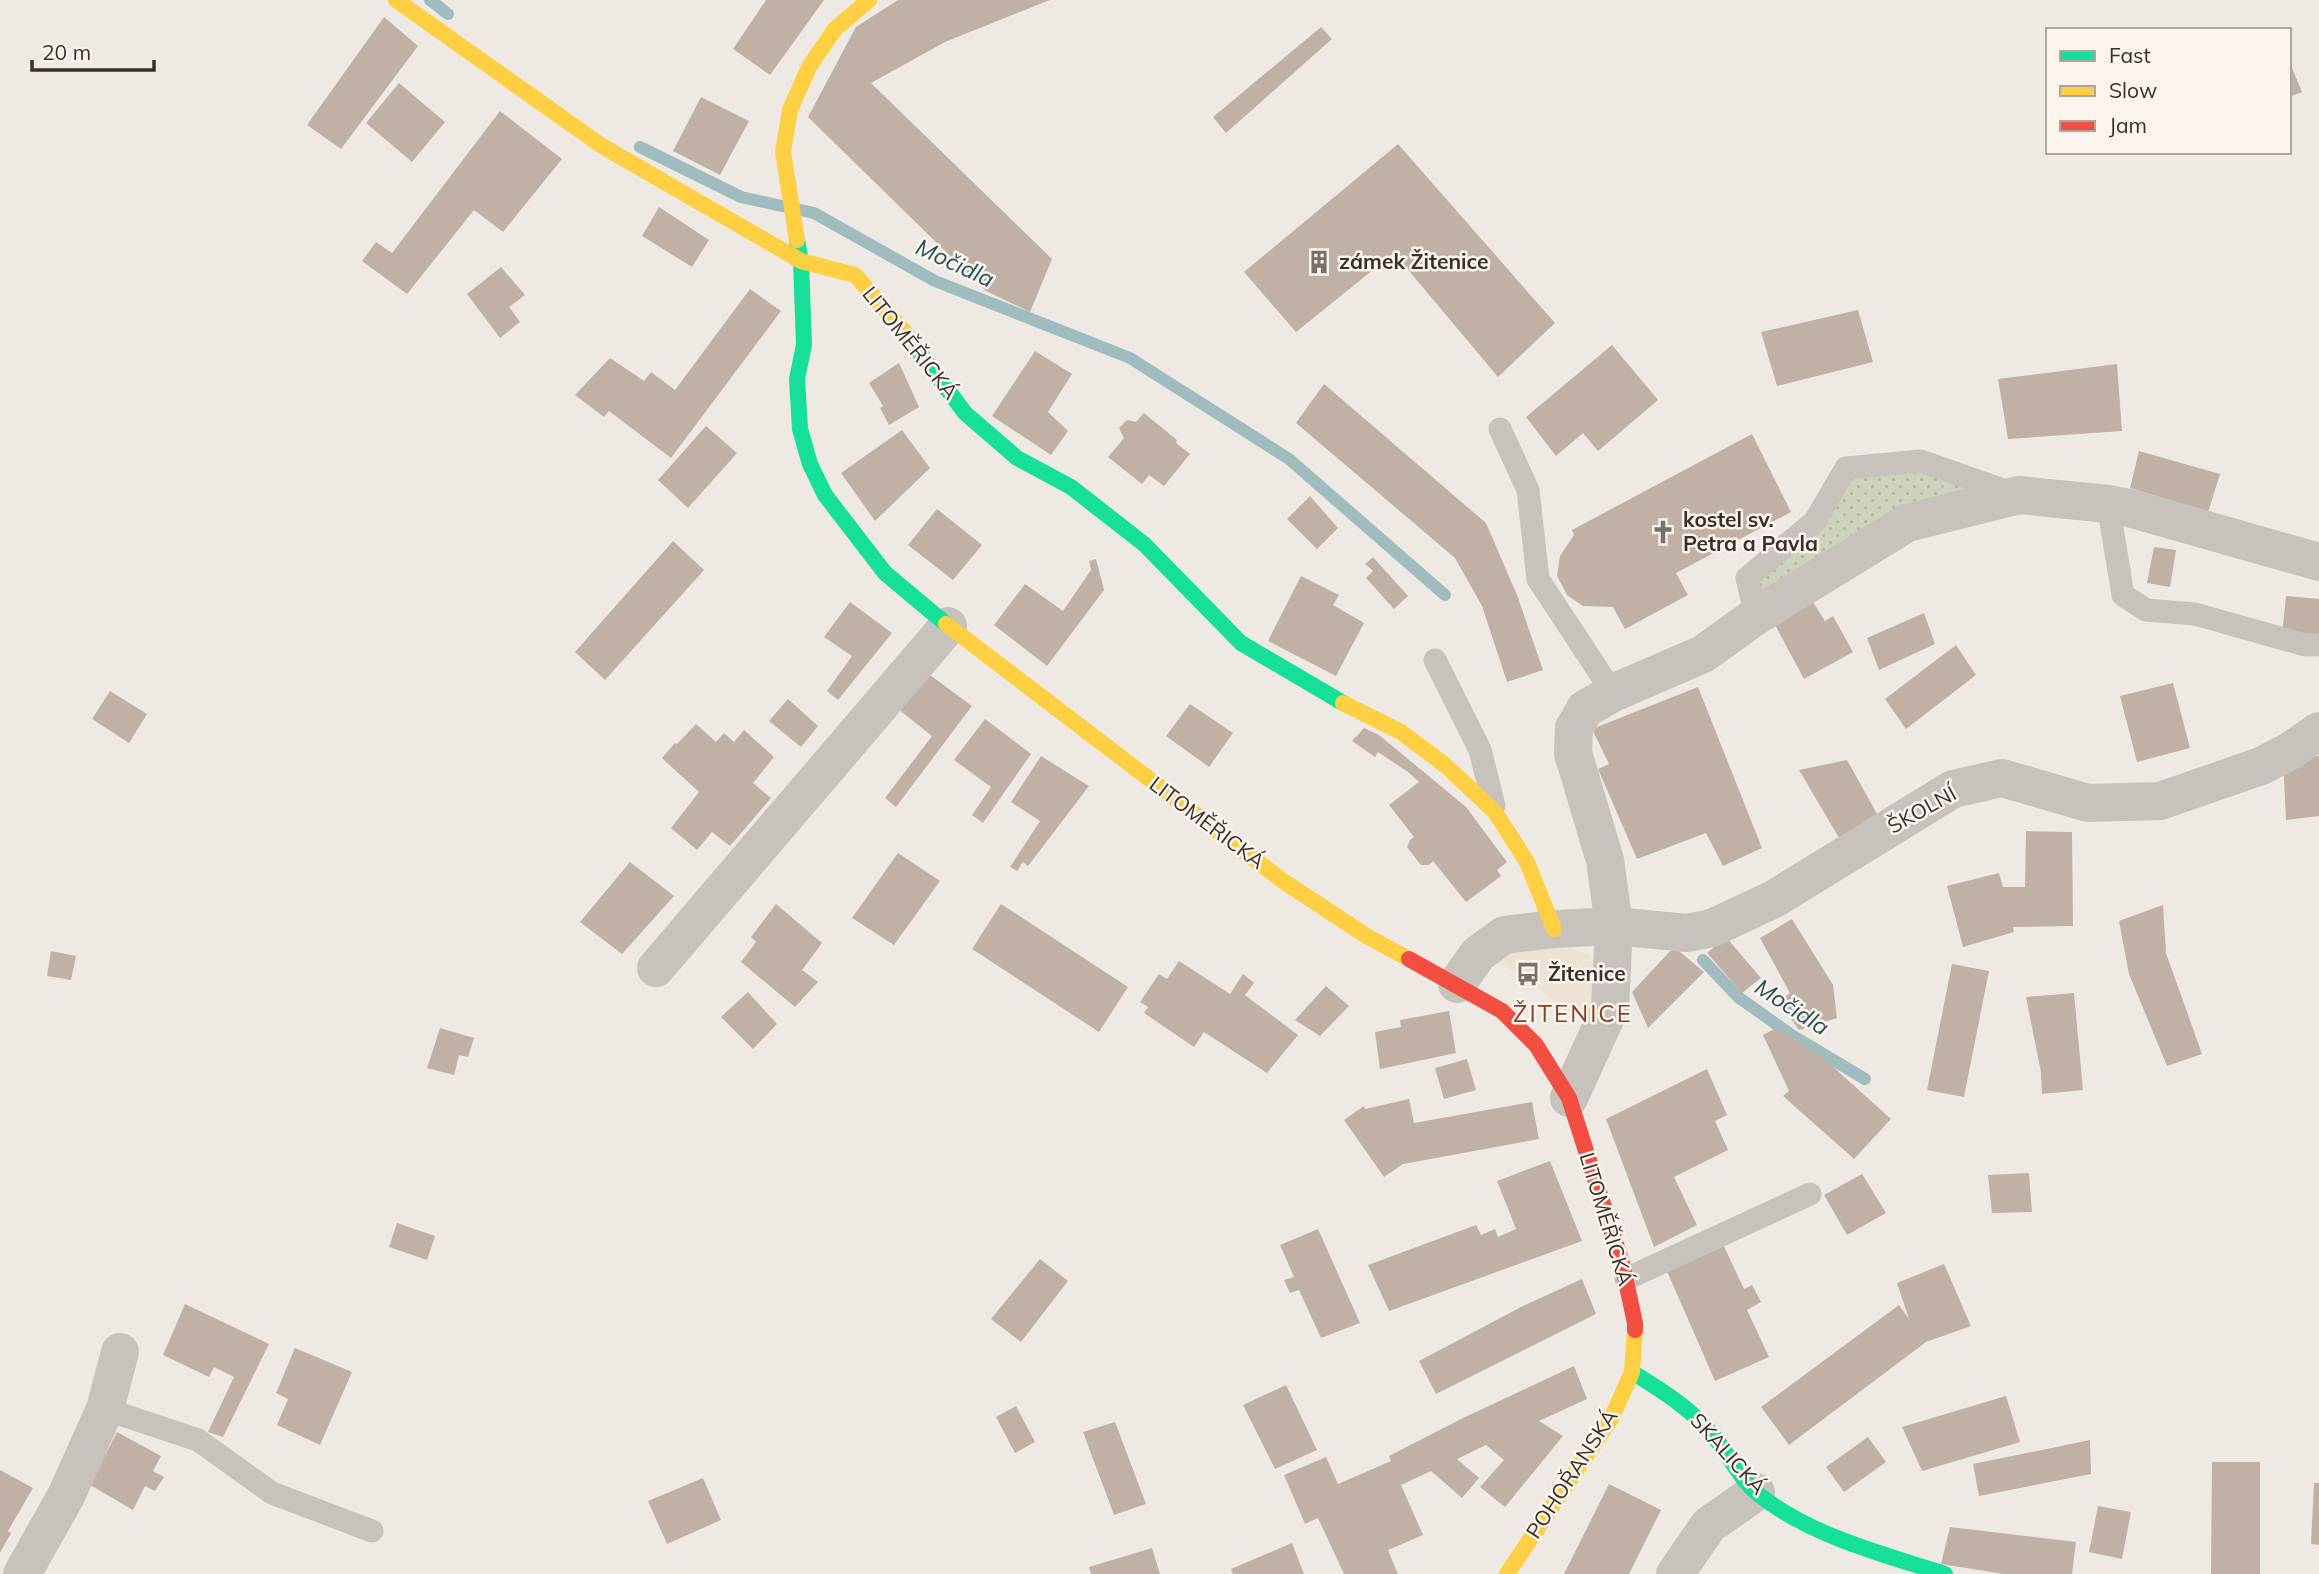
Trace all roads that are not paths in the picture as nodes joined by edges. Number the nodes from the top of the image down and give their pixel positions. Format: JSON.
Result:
{"nodes":[{"id":1,"x":396,"y":0,"type":"edge"},
{"id":2,"x":870,"y":0,"type":"edge"},
{"id":3,"x":801,"y":261,"type":"junction"},
{"id":4,"x":1500,"y":429,"type":"dead end"},
{"id":5,"x":2019,"y":495,"type":"junction"},
{"id":6,"x":2108,"y":504,"type":"junction"},
{"id":7,"x":2319,"y":562,"type":"edge"},
{"id":8,"x":1755,"y":617,"type":"junction"},
{"id":9,"x":948,"y":626,"type":"junction"},
{"id":10,"x":2319,"y":645,"type":"edge"},
{"id":11,"x":1435,"y":660,"type":"dead end"},
{"id":12,"x":1614,"y":693,"type":"junction"},
{"id":13,"x":2319,"y":731,"type":"edge"},
{"id":14,"x":1495,"y":812,"type":"junction"},
{"id":15,"x":1614,"y":926,"type":"junction"},
{"id":16,"x":1554,"y":929,"type":"junction"},
{"id":17,"x":656,"y":968,"type":"dead end"},
{"id":18,"x":1457,"y":984,"type":"junction"},
{"id":19,"x":1569,"y":1098,"type":"junction"},
{"id":20,"x":1810,"y":1194,"type":"dead end"},
{"id":21,"x":1626,"y":1279,"type":"junction"},
{"id":22,"x":120,"y":1352,"type":"dead end"},
{"id":23,"x":1632,"y":1372,"type":"junction"},
{"id":24,"x":105,"y":1409,"type":"junction"},
{"id":25,"x":1756,"y":1492,"type":"junction"},
{"id":26,"x":372,"y":1531,"type":"dead end"},
{"id":27,"x":22,"y":1574,"type":"edge"},
{"id":28,"x":1507,"y":1574,"type":"edge"},
{"id":29,"x":1675,"y":1574,"type":"edge"},
{"id":30,"x":1945,"y":1574,"type":"edge"}],
"edges":[{"from":1,"to":3,"type":"street"},
{"from":2,"to":3,"type":"street","name":"LITOMĚŘICKÁ"},
{"from":3,"to":9,"type":"street","name":"LITOMĚŘICKÁ"},
{"from":3,"to":14,"type":"street","name":"LITOMĚŘICKÁ"},
{"from":4,"to":12,"type":"lane"},
{"from":5,"to":6,"type":"street"},
{"from":5,"to":8,"type":"street"},
{"from":5,"to":8,"type":"lane"},
{"from":6,"to":7,"type":"street"},
{"from":6,"to":10,"type":"lane"},
{"from":8,"to":12,"type":"street"},
{"from":9,"to":17,"type":"street"},
{"from":9,"to":18,"type":"street","name":"LITOMĚŘICKÁ"},
{"from":11,"to":14,"type":"lane"},
{"from":12,"to":15,"type":"street"},
{"from":13,"to":15,"type":"street","name":"ŠKOLNÍ"},
{"from":14,"to":16,"type":"street","name":"LITOMĚŘICKÁ"},
{"from":15,"to":16,"type":"street","name":"ŠKOLNÍ"},
{"from":15,"to":19,"type":"street"},
{"from":16,"to":18,"type":"street","name":"ŠKOLNÍ"},
{"from":18,"to":19,"type":"street","name":"LITOMĚŘICKÁ"},
{"from":19,"to":21,"type":"street","name":"LITOMĚŘICKÁ"},
{"from":20,"to":21,"type":"lane"},
{"from":21,"to":23,"type":"street","name":"LITOMĚŘICKÁ"},
{"from":22,"to":24,"type":"street"},
{"from":23,"to":25,"type":"street","name":"SKALICKÁ"},
{"from":23,"to":28,"type":"street","name":"POHOŘANSKÁ"},
{"from":24,"to":26,"type":"lane"},
{"from":24,"to":27,"type":"street"},
{"from":25,"to":29,"type":"street"},
{"from":25,"to":30,"type":"street","name":"SKALICKÁ"}]}
